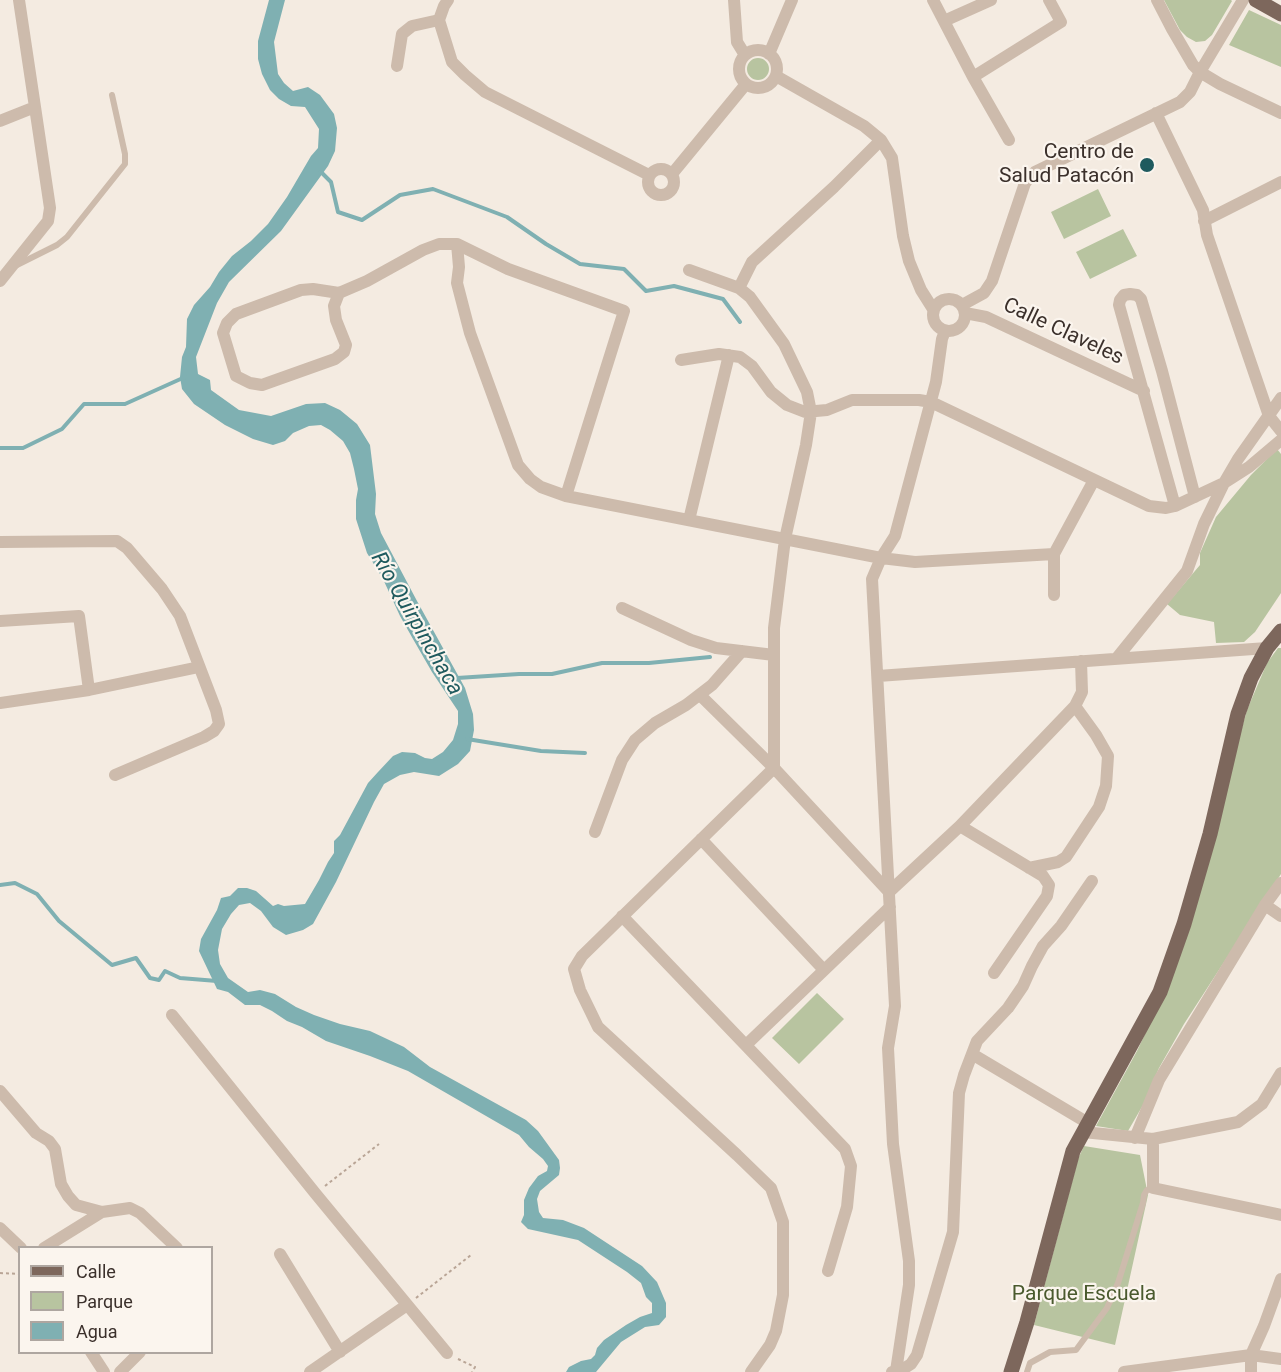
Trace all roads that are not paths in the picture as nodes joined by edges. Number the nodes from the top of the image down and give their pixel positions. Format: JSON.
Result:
{"nodes":[{"id":1,"x":19,"y":0,"type":"edge"},
{"id":2,"x":448,"y":0,"type":"edge"},
{"id":3,"x":734,"y":0,"type":"edge"},
{"id":4,"x":792,"y":0,"type":"edge"},
{"id":5,"x":933,"y":0,"type":"edge"},
{"id":6,"x":991,"y":0,"type":"edge"},
{"id":7,"x":1049,"y":0,"type":"edge"},
{"id":8,"x":1157,"y":0,"type":"edge"},
{"id":9,"x":1243,"y":0,"type":"edge"},
{"id":10,"x":1256,"y":0,"type":"edge"},
{"id":11,"x":1281,"y":14,"type":"edge"},
{"id":12,"x":439,"y":20,"type":"junction"},
{"id":13,"x":944,"y":21,"type":"junction"},
{"id":14,"x":769,"y":54,"type":"junction"},
{"id":15,"x":745,"y":56,"type":"junction"},
{"id":16,"x":398,"y":66,"type":"dead end"},
{"id":17,"x":1200,"y":72,"type":"junction"},
{"id":18,"x":776,"y":76,"type":"junction"},
{"id":19,"x":973,"y":78,"type":"junction"},
{"id":20,"x":746,"y":84,"type":"junction"},
{"id":21,"x":112,"y":95,"type":"dead end"},
{"id":22,"x":35,"y":107,"type":"junction"},
{"id":23,"x":1281,"y":112,"type":"edge"},
{"id":24,"x":1156,"y":113,"type":"junction"},
{"id":25,"x":0,"y":121,"type":"edge"},
{"id":26,"x":881,"y":140,"type":"junction"},
{"id":27,"x":1009,"y":140,"type":"dead end"},
{"id":28,"x":672,"y":174,"type":"junction"},
{"id":29,"x":649,"y":176,"type":"junction"},
{"id":30,"x":1281,"y":182,"type":"edge"},
{"id":31,"x":1204,"y":221,"type":"junction"},
{"id":32,"x":457,"y":244,"type":"junction"},
{"id":33,"x":11,"y":268,"type":"junction"},
{"id":34,"x":689,"y":270,"type":"dead end"},
{"id":35,"x":0,"y":281,"type":"edge"},
{"id":36,"x":739,"y":288,"type":"junction"},
{"id":37,"x":339,"y":293,"type":"junction"},
{"id":38,"x":933,"y":309,"type":"junction"},
{"id":39,"x":963,"y":309,"type":"junction"},
{"id":40,"x":945,"y":331,"type":"junction"},
{"id":41,"x":729,"y":355,"type":"junction"},
{"id":42,"x":681,"y":360,"type":"dead end"},
{"id":43,"x":1144,"y":392,"type":"junction"},
{"id":44,"x":1281,"y":398,"type":"edge"},
{"id":45,"x":931,"y":402,"type":"junction"},
{"id":46,"x":811,"y":412,"type":"junction"},
{"id":47,"x":1269,"y":416,"type":"junction"},
{"id":48,"x":1281,"y":431,"type":"edge"},
{"id":49,"x":1281,"y":440,"type":"edge"},
{"id":50,"x":1094,"y":480,"type":"junction"},
{"id":51,"x":1224,"y":483,"type":"junction"},
{"id":52,"x":566,"y":496,"type":"junction"},
{"id":53,"x":1195,"y":497,"type":"junction"},
{"id":54,"x":1174,"y":506,"type":"junction"},
{"id":55,"x":689,"y":520,"type":"junction"},
{"id":56,"x":785,"y":539,"type":"junction"},
{"id":57,"x":0,"y":542,"type":"edge"},
{"id":58,"x":1054,"y":554,"type":"junction"},
{"id":59,"x":881,"y":558,"type":"junction"},
{"id":60,"x":1054,"y":595,"type":"dead end"},
{"id":61,"x":622,"y":608,"type":"dead end"},
{"id":62,"x":0,"y":621,"type":"edge"},
{"id":63,"x":1276,"y":639,"type":"edge"},
{"id":64,"x":742,"y":651,"type":"junction"},
{"id":65,"x":774,"y":655,"type":"junction"},
{"id":66,"x":1116,"y":659,"type":"junction"},
{"id":67,"x":1081,"y":662,"type":"junction"},
{"id":68,"x":199,"y":667,"type":"junction"},
{"id":69,"x":878,"y":676,"type":"junction"},
{"id":70,"x":89,"y":690,"type":"junction"},
{"id":71,"x":700,"y":695,"type":"junction"},
{"id":72,"x":0,"y":702,"type":"edge"},
{"id":73,"x":1075,"y":706,"type":"junction"},
{"id":74,"x":774,"y":768,"type":"junction"},
{"id":75,"x":116,"y":775,"type":"dead end"},
{"id":76,"x":960,"y":826,"type":"junction"},
{"id":77,"x":594,"y":832,"type":"dead end"},
{"id":78,"x":701,"y":839,"type":"junction"},
{"id":79,"x":1029,"y":868,"type":"junction"},
{"id":80,"x":1092,"y":881,"type":"dead end"},
{"id":81,"x":1281,"y":883,"type":"edge"},
{"id":82,"x":889,"y":892,"type":"junction"},
{"id":83,"x":1265,"y":905,"type":"junction"},
{"id":84,"x":890,"y":907,"type":"junction"},
{"id":85,"x":622,"y":916,"type":"junction"},
{"id":86,"x":1281,"y":916,"type":"edge"},
{"id":87,"x":824,"y":970,"type":"junction"},
{"id":88,"x":993,"y":973,"type":"dead end"},
{"id":89,"x":172,"y":1015,"type":"dead end"},
{"id":90,"x":746,"y":1045,"type":"junction"},
{"id":91,"x":972,"y":1054,"type":"junction"},
{"id":92,"x":1281,"y":1073,"type":"edge"},
{"id":93,"x":0,"y":1091,"type":"edge"},
{"id":94,"x":1086,"y":1127,"type":"junction"},
{"id":95,"x":1135,"y":1137,"type":"junction"},
{"id":96,"x":1153,"y":1139,"type":"junction"},
{"id":97,"x":1153,"y":1188,"type":"junction"},
{"id":98,"x":102,"y":1212,"type":"junction"},
{"id":99,"x":1281,"y":1215,"type":"edge"},
{"id":100,"x":0,"y":1228,"type":"edge"},
{"id":101,"x":19,"y":1246,"type":"edge"},
{"id":102,"x":47,"y":1246,"type":"edge"},
{"id":103,"x":175,"y":1246,"type":"edge"},
{"id":104,"x":280,"y":1254,"type":"dead end"},
{"id":105,"x":828,"y":1271,"type":"dead end"},
{"id":106,"x":1281,"y":1279,"type":"edge"},
{"id":107,"x":407,"y":1305,"type":"junction"},
{"id":108,"x":340,"y":1352,"type":"junction"},
{"id":109,"x":447,"y":1353,"type":"road end"},
{"id":110,"x":92,"y":1354,"type":"edge"},
{"id":111,"x":139,"y":1354,"type":"edge"},
{"id":112,"x":1251,"y":1355,"type":"junction"},
{"id":113,"x":1281,"y":1359,"type":"edge"},
{"id":114,"x":894,"y":1371,"type":"edge"},
{"id":115,"x":104,"y":1372,"type":"edge"},
{"id":116,"x":120,"y":1372,"type":"edge"},
{"id":117,"x":310,"y":1372,"type":"edge"},
{"id":118,"x":751,"y":1372,"type":"edge"},
{"id":119,"x":1011,"y":1372,"type":"edge"},
{"id":120,"x":1027,"y":1372,"type":"edge"},
{"id":121,"x":1124,"y":1372,"type":"edge"},
{"id":122,"x":1251,"y":1372,"type":"edge"}],
"edges":[{"from":1,"to":22,"type":"street"},
{"from":2,"to":12,"type":"street"},
{"from":3,"to":15,"type":"street"},
{"from":4,"to":14,"type":"street"},
{"from":5,"to":13,"type":"street"},
{"from":6,"to":13,"type":"street"},
{"from":7,"to":19,"type":"street"},
{"from":8,"to":17,"type":"street"},
{"from":9,"to":17,"type":"street"},
{"from":10,"to":11,"type":"main road"},
{"from":12,"to":16,"type":"street"},
{"from":12,"to":29,"type":"street"},
{"from":13,"to":19,"type":"street"},
{"from":14,"to":15,"type":"street"},
{"from":14,"to":18,"type":"street"},
{"from":15,"to":20,"type":"street"},
{"from":17,"to":23,"type":"street"},
{"from":17,"to":24,"type":"street"},
{"from":18,"to":20,"type":"street"},
{"from":18,"to":26,"type":"street"},
{"from":19,"to":27,"type":"street"},
{"from":20,"to":28,"type":"street"},
{"from":21,"to":33,"type":"lane"},
{"from":22,"to":25,"type":"street"},
{"from":22,"to":33,"type":"street"},
{"from":24,"to":31,"type":"street"},
{"from":24,"to":39,"type":"street"},
{"from":26,"to":36,"type":"street"},
{"from":26,"to":38,"type":"street"},
{"from":28,"to":29,"type":"street"},
{"from":28,"to":29,"type":"street"},
{"from":30,"to":31,"type":"street"},
{"from":31,"to":47,"type":"street"},
{"from":32,"to":37,"type":"street"},
{"from":32,"to":52,"type":"street"},
{"from":32,"to":52,"type":"street"},
{"from":33,"to":35,"type":"street"},
{"from":34,"to":36,"type":"street"},
{"from":36,"to":46,"type":"street"},
{"from":37,"to":37,"type":"street"},
{"from":38,"to":39,"type":"street"},
{"from":38,"to":40,"type":"street"},
{"from":39,"to":40,"type":"street"},
{"from":39,"to":43,"type":"street","name":"Calle Claveles"},
{"from":40,"to":45,"type":"street"},
{"from":41,"to":42,"type":"street"},
{"from":41,"to":46,"type":"street"},
{"from":41,"to":55,"type":"street"},
{"from":43,"to":53,"type":"street"},
{"from":43,"to":54,"type":"street"},
{"from":44,"to":47,"type":"street"},
{"from":45,"to":46,"type":"street"},
{"from":45,"to":50,"type":"street"},
{"from":45,"to":59,"type":"street"},
{"from":46,"to":56,"type":"street"},
{"from":47,"to":48,"type":"street"},
{"from":47,"to":51,"type":"street"},
{"from":49,"to":51,"type":"street"},
{"from":50,"to":54,"type":"street"},
{"from":50,"to":58,"type":"street"},
{"from":51,"to":53,"type":"street"},
{"from":51,"to":66,"type":"street"},
{"from":52,"to":55,"type":"street"},
{"from":53,"to":54,"type":"street"},
{"from":55,"to":56,"type":"street"},
{"from":56,"to":59,"type":"street"},
{"from":56,"to":65,"type":"street"},
{"from":57,"to":68,"type":"street"},
{"from":58,"to":59,"type":"street"},
{"from":58,"to":60,"type":"street"},
{"from":59,"to":69,"type":"street"},
{"from":61,"to":64,"type":"street"},
{"from":62,"to":70,"type":"street"},
{"from":63,"to":66,"type":"street"},
{"from":63,"to":94,"type":"main road"},
{"from":64,"to":65,"type":"street"},
{"from":64,"to":71,"type":"street"},
{"from":65,"to":74,"type":"street"},
{"from":66,"to":67,"type":"street"},
{"from":67,"to":69,"type":"street"},
{"from":67,"to":73,"type":"street"},
{"from":68,"to":70,"type":"street"},
{"from":68,"to":75,"type":"street"},
{"from":69,"to":82,"type":"street"},
{"from":70,"to":72,"type":"street"},
{"from":71,"to":74,"type":"street"},
{"from":71,"to":77,"type":"street"},
{"from":73,"to":76,"type":"street"},
{"from":73,"to":79,"type":"street"},
{"from":74,"to":78,"type":"street"},
{"from":74,"to":82,"type":"street"},
{"from":76,"to":79,"type":"street"},
{"from":76,"to":82,"type":"street"},
{"from":78,"to":85,"type":"street"},
{"from":78,"to":87,"type":"street"},
{"from":79,"to":88,"type":"street"},
{"from":80,"to":91,"type":"street"},
{"from":81,"to":83,"type":"street"},
{"from":82,"to":84,"type":"street"},
{"from":83,"to":86,"type":"street"},
{"from":83,"to":95,"type":"street"},
{"from":84,"to":87,"type":"street"},
{"from":84,"to":114,"type":"street"},
{"from":85,"to":90,"type":"street"},
{"from":85,"to":118,"type":"street"},
{"from":87,"to":90,"type":"street"},
{"from":89,"to":107,"type":"street"},
{"from":90,"to":105,"type":"street"},
{"from":91,"to":94,"type":"street"},
{"from":91,"to":114,"type":"street"},
{"from":92,"to":96,"type":"street"},
{"from":93,"to":98,"type":"street"},
{"from":94,"to":95,"type":"street"},
{"from":94,"to":119,"type":"main road"},
{"from":95,"to":96,"type":"street"},
{"from":96,"to":97,"type":"street"},
{"from":97,"to":99,"type":"street"},
{"from":97,"to":120,"type":"lane"},
{"from":98,"to":102,"type":"street"},
{"from":98,"to":103,"type":"street"},
{"from":100,"to":101,"type":"street"},
{"from":104,"to":108,"type":"street"},
{"from":106,"to":112,"type":"street"},
{"from":107,"to":108,"type":"street"},
{"from":107,"to":109,"type":"street"},
{"from":108,"to":117,"type":"street"},
{"from":110,"to":115,"type":"street"},
{"from":111,"to":116,"type":"street"},
{"from":112,"to":113,"type":"street"},
{"from":112,"to":121,"type":"street"},
{"from":112,"to":122,"type":"street"}]}
